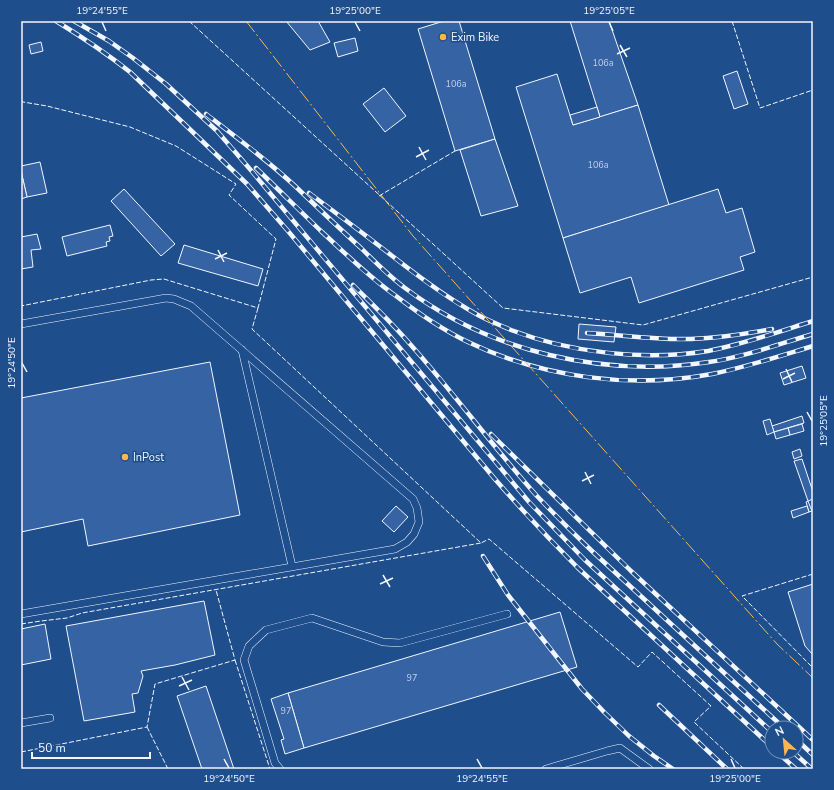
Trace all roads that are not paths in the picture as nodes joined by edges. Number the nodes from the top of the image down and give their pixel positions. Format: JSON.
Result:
{"nodes":[{"id":1,"x":21,"y":324,"type":"edge"},
{"id":2,"x":242,"y":350,"type":"junction"},
{"id":3,"x":292,"y":566,"type":"junction"},
{"id":4,"x":21,"y":614,"type":"edge"},
{"id":5,"x":507,"y":614,"type":"dead end"},
{"id":6,"x":50,"y":718,"type":"dead end"},
{"id":7,"x":21,"y":723,"type":"edge"},
{"id":8,"x":280,"y":769,"type":"edge"},
{"id":9,"x":546,"y":769,"type":"edge"},
{"id":10,"x":649,"y":769,"type":"edge"}],
"edges":[{"from":1,"to":2,"type":"lane"},
{"from":2,"to":3,"type":"lane"},
{"from":2,"to":3,"type":"lane"},
{"from":3,"to":4,"type":"lane"},
{"from":5,"to":8,"type":"lane"},
{"from":6,"to":7,"type":"lane"},
{"from":9,"to":10,"type":"lane"}]}
